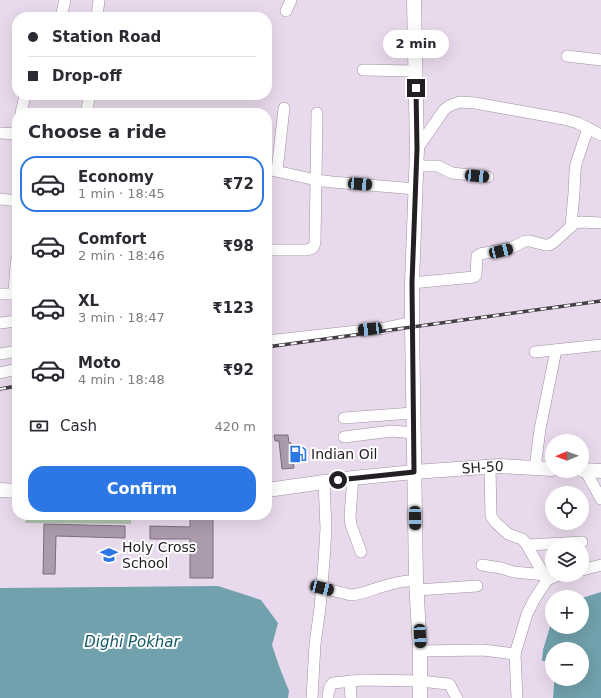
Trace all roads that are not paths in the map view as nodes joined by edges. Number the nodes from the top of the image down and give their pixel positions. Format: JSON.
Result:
{"nodes":[{"id":1,"x":65,"y":0,"type":"edge"},
{"id":2,"x":99,"y":0,"type":"edge"},
{"id":3,"x":291,"y":0,"type":"edge"},
{"id":4,"x":414,"y":0,"type":"edge"},
{"id":5,"x":286,"y":11,"type":"dead end"},
{"id":6,"x":62,"y":12,"type":"edge"},
{"id":7,"x":98,"y":12,"type":"edge"},
{"id":8,"x":567,"y":56,"type":"dead end"},
{"id":9,"x":601,"y":60,"type":"edge"},
{"id":10,"x":363,"y":70,"type":"dead end"},
{"id":11,"x":415,"y":71,"type":"junction"},
{"id":12,"x":284,"y":108,"type":"dead end"},
{"id":13,"x":317,"y":113,"type":"dead end"},
{"id":14,"x":588,"y":128,"type":"junction"},
{"id":15,"x":0,"y":133,"type":"edge"},
{"id":16,"x":12,"y":134,"type":"edge"},
{"id":17,"x":601,"y":135,"type":"edge"},
{"id":18,"x":417,"y":149,"type":"junction"},
{"id":19,"x":417,"y":166,"type":"junction"},
{"id":20,"x":272,"y":170,"type":"edge"},
{"id":21,"x":488,"y":177,"type":"dead end"},
{"id":22,"x":316,"y":180,"type":"junction"},
{"id":23,"x":416,"y":189,"type":"junction"},
{"id":24,"x":0,"y":199,"type":"edge"},
{"id":25,"x":12,"y":200,"type":"edge"},
{"id":26,"x":601,"y":223,"type":"edge"},
{"id":27,"x":570,"y":226,"type":"junction"},
{"id":28,"x":272,"y":250,"type":"edge"},
{"id":29,"x":412,"y":283,"type":"junction"},
{"id":30,"x":0,"y":294,"type":"edge"},
{"id":31,"x":12,"y":294,"type":"edge"},
{"id":32,"x":12,"y":322,"type":"edge"},
{"id":33,"x":412,"y":322,"type":"junction"},
{"id":34,"x":0,"y":323,"type":"edge"},
{"id":35,"x":272,"y":340,"type":"edge"},
{"id":36,"x":601,"y":346,"type":"edge"},
{"id":37,"x":556,"y":350,"type":"junction"},
{"id":38,"x":12,"y":352,"type":"edge"},
{"id":39,"x":536,"y":352,"type":"dead end"},
{"id":40,"x":0,"y":354,"type":"edge"},
{"id":41,"x":12,"y":370,"type":"edge"},
{"id":42,"x":0,"y":373,"type":"edge"},
{"id":43,"x":414,"y":413,"type":"junction"},
{"id":44,"x":344,"y":418,"type":"dead end"},
{"id":45,"x":414,"y":433,"type":"junction"},
{"id":46,"x":344,"y":437,"type":"dead end"},
{"id":47,"x":490,"y":467,"type":"junction"},
{"id":48,"x":535,"y":468,"type":"junction"},
{"id":49,"x":545,"y":469,"type":"edge"},
{"id":50,"x":589,"y":470,"type":"edge"},
{"id":51,"x":601,"y":471,"type":"edge"},
{"id":52,"x":414,"y":472,"type":"junction"},
{"id":53,"x":353,"y":478,"type":"junction"},
{"id":54,"x":589,"y":478,"type":"edge"},
{"id":55,"x":324,"y":482,"type":"junction"},
{"id":56,"x":272,"y":489,"type":"edge"},
{"id":57,"x":0,"y":490,"type":"edge"},
{"id":58,"x":12,"y":491,"type":"edge"},
{"id":59,"x":601,"y":499,"type":"edge"},
{"id":60,"x":545,"y":544,"type":"edge"},
{"id":61,"x":526,"y":545,"type":"junction"},
{"id":62,"x":361,"y":552,"type":"dead end"},
{"id":63,"x":482,"y":565,"type":"dead end"},
{"id":64,"x":601,"y":565,"type":"edge"},
{"id":65,"x":589,"y":568,"type":"edge"},
{"id":66,"x":545,"y":575,"type":"edge"},
{"id":67,"x":545,"y":577,"type":"edge"},
{"id":68,"x":545,"y":579,"type":"edge"},
{"id":69,"x":416,"y":585,"type":"junction"},
{"id":70,"x":477,"y":586,"type":"dead end"},
{"id":71,"x":322,"y":588,"type":"junction"},
{"id":72,"x":420,"y":651,"type":"junction"},
{"id":73,"x":515,"y":654,"type":"junction"},
{"id":74,"x":350,"y":681,"type":"junction"},
{"id":75,"x":420,"y":681,"type":"junction"},
{"id":76,"x":312,"y":698,"type":"edge"},
{"id":77,"x":328,"y":698,"type":"edge"},
{"id":78,"x":351,"y":698,"type":"edge"},
{"id":79,"x":420,"y":698,"type":"edge"},
{"id":80,"x":457,"y":698,"type":"edge"},
{"id":81,"x":517,"y":698,"type":"edge"}],
"edges":[{"from":1,"to":6,"type":"street"},
{"from":2,"to":7,"type":"street"},
{"from":3,"to":5,"type":"street"},
{"from":4,"to":11,"type":"main road"},
{"from":8,"to":9,"type":"street"},
{"from":10,"to":11,"type":"street"},
{"from":11,"to":18,"type":"main road"},
{"from":12,"to":20,"type":"street"},
{"from":13,"to":22,"type":"street"},
{"from":14,"to":17,"type":"street"},
{"from":14,"to":18,"type":"street"},
{"from":14,"to":27,"type":"street"},
{"from":15,"to":16,"type":"street"},
{"from":18,"to":19,"type":"main road"},
{"from":19,"to":21,"type":"street"},
{"from":19,"to":23,"type":"main road"},
{"from":20,"to":22,"type":"street"},
{"from":22,"to":23,"type":"street"},
{"from":22,"to":28,"type":"street"},
{"from":23,"to":29,"type":"main road"},
{"from":24,"to":25,"type":"street"},
{"from":26,"to":27,"type":"street"},
{"from":27,"to":29,"type":"street"},
{"from":29,"to":33,"type":"main road"},
{"from":30,"to":31,"type":"street"},
{"from":32,"to":34,"type":"street"},
{"from":33,"to":35,"type":"street"},
{"from":33,"to":43,"type":"main road"},
{"from":36,"to":37,"type":"street"},
{"from":37,"to":39,"type":"street"},
{"from":37,"to":48,"type":"street"},
{"from":38,"to":40,"type":"street"},
{"from":41,"to":42,"type":"street"},
{"from":43,"to":44,"type":"street"},
{"from":43,"to":45,"type":"main road"},
{"from":45,"to":46,"type":"street"},
{"from":45,"to":52,"type":"main road"},
{"from":47,"to":48,"type":"main road","name":"SH-50"},
{"from":47,"to":52,"type":"main road","name":"SH-50"},
{"from":47,"to":61,"type":"street"},
{"from":48,"to":49,"type":"main road","name":"SH-50"},
{"from":50,"to":51,"type":"main road"},
{"from":52,"to":53,"type":"main road","name":"SH-50"},
{"from":52,"to":69,"type":"main road"},
{"from":53,"to":55,"type":"main road","name":"SH-50"},
{"from":53,"to":62,"type":"street"},
{"from":54,"to":59,"type":"street"},
{"from":55,"to":56,"type":"main road","name":"SH-50"},
{"from":55,"to":71,"type":"street"},
{"from":57,"to":58,"type":"main road"},
{"from":60,"to":61,"type":"street"},
{"from":61,"to":66,"type":"street"},
{"from":63,"to":67,"type":"street"},
{"from":64,"to":65,"type":"street"},
{"from":68,"to":73,"type":"street"},
{"from":69,"to":70,"type":"street"},
{"from":69,"to":71,"type":"street"},
{"from":69,"to":72,"type":"main road"},
{"from":71,"to":76,"type":"street"},
{"from":72,"to":73,"type":"street"},
{"from":72,"to":75,"type":"main road"},
{"from":73,"to":81,"type":"street"},
{"from":74,"to":75,"type":"street"},
{"from":74,"to":77,"type":"street"},
{"from":74,"to":78,"type":"street"},
{"from":75,"to":79,"type":"main road"},
{"from":75,"to":80,"type":"street"}]}
